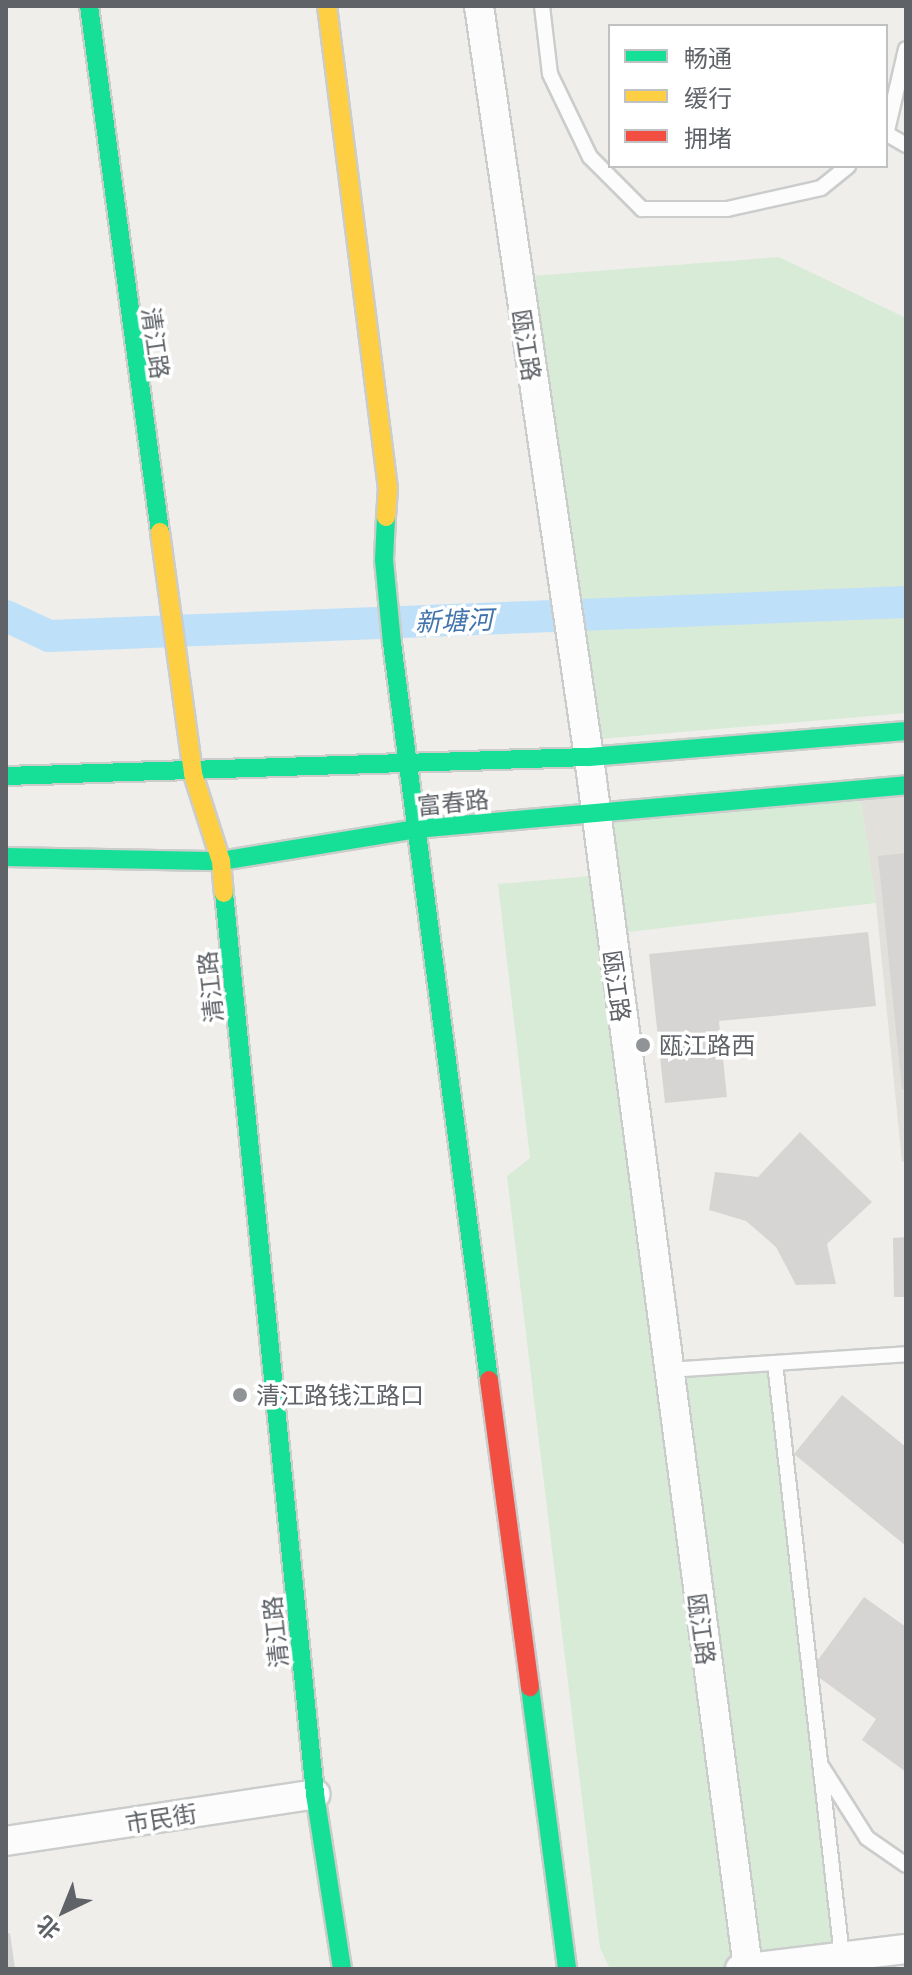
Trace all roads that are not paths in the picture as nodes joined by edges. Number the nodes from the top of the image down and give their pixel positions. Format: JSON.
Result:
{"nodes":[{"id":1,"x":89,"y":6,"type":"edge"},
{"id":2,"x":327,"y":6,"type":"edge"},
{"id":3,"x":479,"y":6,"type":"edge"},
{"id":4,"x":542,"y":6,"type":"edge"},
{"id":5,"x":906,"y":49,"type":"edge"},
{"id":6,"x":888,"y":126,"type":"edge"},
{"id":7,"x":888,"y":136,"type":"edge"},
{"id":8,"x":906,"y":145,"type":"edge"},
{"id":9,"x":846,"y":168,"type":"edge"},
{"id":10,"x":906,"y":731,"type":"edge"},
{"id":11,"x":589,"y":757,"type":"junction"},
{"id":12,"x":407,"y":763,"type":"junction"},
{"id":13,"x":193,"y":774,"type":"junction"},
{"id":14,"x":6,"y":776,"type":"edge"},
{"id":15,"x":906,"y":785,"type":"edge"},
{"id":16,"x":594,"y":810,"type":"junction"},
{"id":17,"x":416,"y":829,"type":"junction"},
{"id":18,"x":6,"y":857,"type":"edge"},
{"id":19,"x":221,"y":861,"type":"junction"},
{"id":20,"x":906,"y":1354,"type":"edge"},
{"id":21,"x":775,"y":1363,"type":"junction"},
{"id":22,"x":668,"y":1370,"type":"junction"},
{"id":23,"x":820,"y":1764,"type":"junction"},
{"id":24,"x":315,"y":1794,"type":"junction"},
{"id":25,"x":6,"y":1841,"type":"edge"},
{"id":26,"x":906,"y":1865,"type":"edge"},
{"id":27,"x":906,"y":1949,"type":"edge"},
{"id":28,"x":842,"y":1957,"type":"junction"},
{"id":29,"x":748,"y":1968,"type":"edge"},
{"id":30,"x":342,"y":1969,"type":"edge"},
{"id":31,"x":567,"y":1969,"type":"edge"},
{"id":32,"x":740,"y":1969,"type":"edge"}],
"edges":[{"from":1,"to":13,"type":"main road","name":"清江路"},
{"from":2,"to":12,"type":"main road"},
{"from":3,"to":11,"type":"street","name":"瓯江路"},
{"from":4,"to":9,"type":"lane"},
{"from":5,"to":6,"type":"lane"},
{"from":7,"to":8,"type":"lane"},
{"from":10,"to":11,"type":"main road","name":"富春路"},
{"from":11,"to":12,"type":"main road","name":"富春路"},
{"from":11,"to":16,"type":"street","name":"瓯江路"},
{"from":12,"to":13,"type":"main road","name":"富春路"},
{"from":12,"to":17,"type":"main road"},
{"from":13,"to":14,"type":"main road","name":"富春路"},
{"from":13,"to":19,"type":"main road","name":"清江路"},
{"from":15,"to":16,"type":"main road","name":"富春路"},
{"from":16,"to":17,"type":"main road","name":"富春路"},
{"from":16,"to":22,"type":"street","name":"瓯江路"},
{"from":17,"to":19,"type":"main road","name":"富春路"},
{"from":17,"to":31,"type":"main road"},
{"from":18,"to":19,"type":"main road","name":"富春路"},
{"from":19,"to":24,"type":"main road","name":"清江路"},
{"from":20,"to":21,"type":"lane"},
{"from":21,"to":22,"type":"lane"},
{"from":21,"to":23,"type":"lane"},
{"from":22,"to":29,"type":"street","name":"瓯江路"},
{"from":23,"to":26,"type":"lane"},
{"from":23,"to":28,"type":"lane"},
{"from":24,"to":25,"type":"street","name":"市民街"},
{"from":24,"to":30,"type":"main road","name":"清江路"},
{"from":27,"to":28,"type":"street"},
{"from":28,"to":29,"type":"street"},
{"from":29,"to":32,"type":"street"}]}
